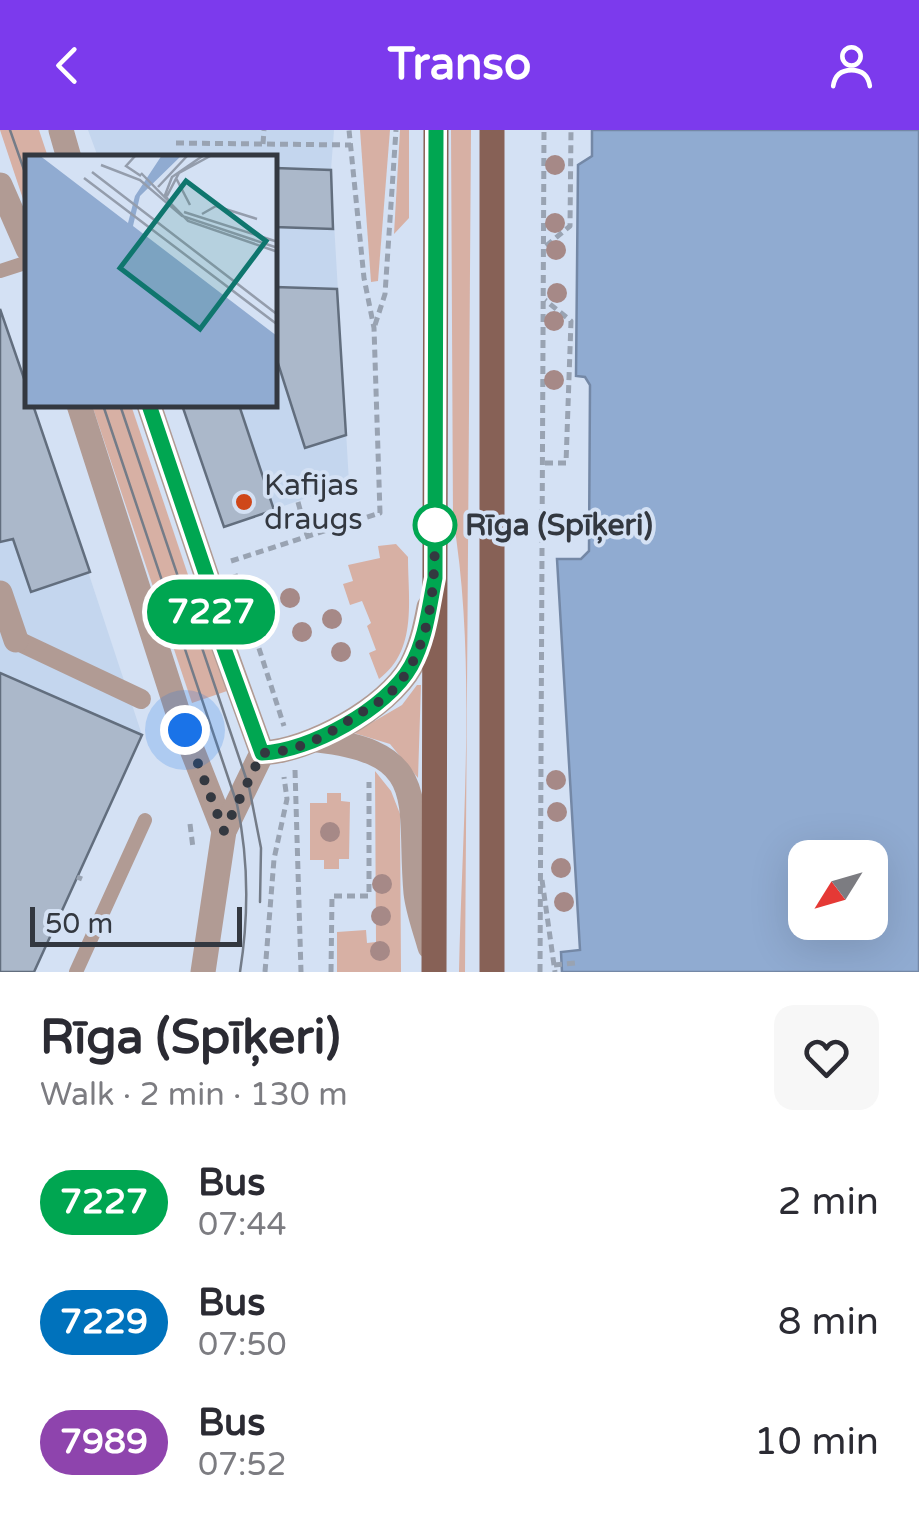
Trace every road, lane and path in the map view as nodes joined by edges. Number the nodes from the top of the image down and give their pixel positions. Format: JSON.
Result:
{"nodes":[{"id":1,"x":62,"y":130,"type":"edge"},
{"id":2,"x":264,"y":130,"type":"edge"},
{"id":3,"x":349,"y":130,"type":"edge"},
{"id":4,"x":396,"y":130,"type":"edge"},
{"id":5,"x":436,"y":130,"type":"edge"},
{"id":6,"x":492,"y":130,"type":"edge"},
{"id":7,"x":544,"y":130,"type":"edge"},
{"id":8,"x":571,"y":130,"type":"edge"},
{"id":9,"x":176,"y":143,"type":"dead end"},
{"id":10,"x":264,"y":144,"type":"junction"},
{"id":11,"x":351,"y":145,"type":"junction"},
{"id":12,"x":69,"y":155,"type":"edge"},
{"id":13,"x":0,"y":186,"type":"edge"},
{"id":14,"x":25,"y":242,"type":"edge"},
{"id":15,"x":545,"y":247,"type":"junction"},
{"id":16,"x":25,"y":263,"type":"edge"},
{"id":17,"x":0,"y":271,"type":"edge"},
{"id":18,"x":545,"y":300,"type":"junction"},
{"id":19,"x":374,"y":328,"type":"junction"},
{"id":20,"x":81,"y":408,"type":"edge"},
{"id":21,"x":149,"y":408,"type":"edge"},
{"id":22,"x":545,"y":464,"type":"junction"},
{"id":23,"x":298,"y":502,"type":"dead end"},
{"id":24,"x":307,"y":535,"type":"junction"},
{"id":25,"x":231,"y":561,"type":"dead end"},
{"id":26,"x":435,"y":578,"type":"junction"},
{"id":27,"x":0,"y":594,"type":"edge"},
{"id":28,"x":16,"y":640,"type":"joint"},
{"id":29,"x":141,"y":698,"type":"dead end"},
{"id":30,"x":318,"y":740,"type":"junction"},
{"id":31,"x":262,"y":753,"type":"junction"},
{"id":32,"x":369,"y":767,"type":"dead end"},
{"id":33,"x":307,"y":773,"type":"dead end"},
{"id":34,"x":296,"y":775,"type":"dead end"},
{"id":35,"x":144,"y":820,"type":"dead end"},
{"id":36,"x":224,"y":831,"type":"junction"},
{"id":37,"x":540,"y":872,"type":"junction"},
{"id":38,"x":575,"y":963,"type":"dead end"},
{"id":39,"x":434,"y":967,"type":"edge"},
{"id":40,"x":554,"y":968,"type":"edge"},
{"id":41,"x":76,"y":972,"type":"edge"},
{"id":42,"x":202,"y":972,"type":"edge"},
{"id":43,"x":331,"y":972,"type":"edge"},
{"id":44,"x":492,"y":972,"type":"edge"},
{"id":45,"x":540,"y":972,"type":"edge"}],
"edges":[{"from":1,"to":12,"type":"street"},
{"from":2,"to":10,"type":"path"},
{"from":3,"to":11,"type":"path"},
{"from":4,"to":19,"type":"path"},
{"from":5,"to":26,"type":"main road"},
{"from":6,"to":44,"type":"main road"},
{"from":7,"to":15,"type":"path"},
{"from":8,"to":15,"type":"path"},
{"from":9,"to":10,"type":"path"},
{"from":10,"to":11,"type":"path"},
{"from":11,"to":19,"type":"path"},
{"from":13,"to":14,"type":"street"},
{"from":15,"to":18,"type":"path"},
{"from":16,"to":17,"type":"lane"},
{"from":18,"to":22,"type":"path"},
{"from":18,"to":22,"type":"path"},
{"from":19,"to":24,"type":"path"},
{"from":20,"to":36,"type":"street"},
{"from":21,"to":31,"type":"street"},
{"from":22,"to":37,"type":"path"},
{"from":23,"to":24,"type":"path"},
{"from":24,"to":25,"type":"path"},
{"from":26,"to":30,"type":"street"},
{"from":26,"to":39,"type":"main road"},
{"from":27,"to":28,"type":"street"},
{"from":28,"to":29,"type":"street"},
{"from":30,"to":31,"type":"street"},
{"from":30,"to":39,"type":"street"},
{"from":31,"to":36,"type":"street"},
{"from":32,"to":43,"type":"path"},
{"from":33,"to":34,"type":"path"},
{"from":35,"to":41,"type":"lane"},
{"from":36,"to":42,"type":"street"},
{"from":37,"to":40,"type":"path"},
{"from":37,"to":45,"type":"path"},
{"from":38,"to":40,"type":"path"}]}
